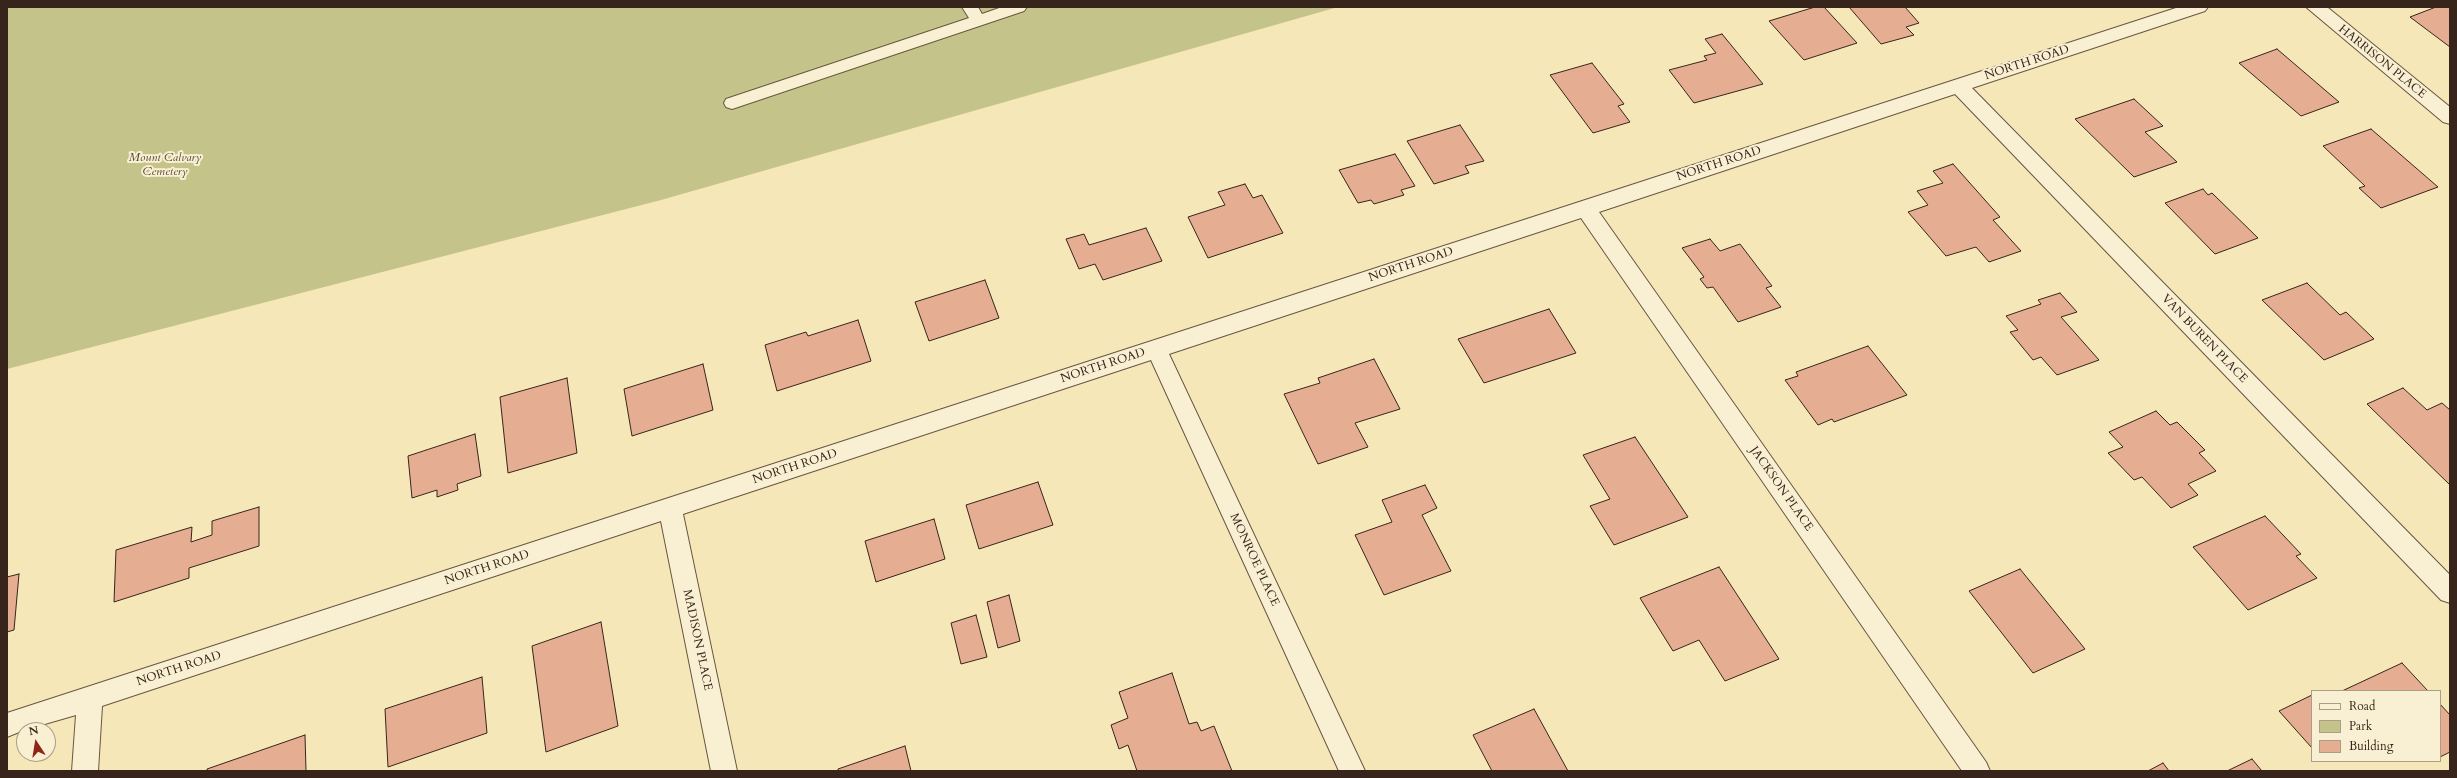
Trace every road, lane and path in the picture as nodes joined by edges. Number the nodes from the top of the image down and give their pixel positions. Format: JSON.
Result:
{"nodes":[{"id":1,"x":970,"y":7,"type":"edge"},
{"id":2,"x":1019,"y":7,"type":"edge"},
{"id":3,"x":2199,"y":7,"type":"edge"},
{"id":4,"x":2315,"y":7,"type":"edge"},
{"id":5,"x":978,"y":21,"type":"junction"},
{"id":6,"x":1958,"y":86,"type":"junction"},
{"id":7,"x":732,"y":103,"type":"dead end"},
{"id":8,"x":2450,"y":117,"type":"edge"},
{"id":9,"x":1585,"y":208,"type":"junction"},
{"id":10,"x":1156,"y":348,"type":"junction"},
{"id":11,"x":670,"y":508,"type":"junction"},
{"id":12,"x":2450,"y":592,"type":"edge"},
{"id":13,"x":90,"y":698,"type":"junction"},
{"id":14,"x":7,"y":725,"type":"edge"},
{"id":15,"x":85,"y":771,"type":"edge"},
{"id":16,"x":724,"y":771,"type":"edge"},
{"id":17,"x":1352,"y":771,"type":"edge"},
{"id":18,"x":1977,"y":771,"type":"edge"}],
"edges":[{"from":1,"to":5,"type":"lane"},
{"from":2,"to":5,"type":"lane"},
{"from":3,"to":6,"type":"street","name":"NORTH ROAD"},
{"from":4,"to":8,"type":"street","name":"HARRISON PLACE"},
{"from":5,"to":7,"type":"lane"},
{"from":6,"to":9,"type":"street","name":"NORTH ROAD"},
{"from":6,"to":12,"type":"street","name":"VAN BUREN PLACE"},
{"from":9,"to":10,"type":"street","name":"NORTH ROAD"},
{"from":9,"to":18,"type":"street","name":"JACKSON PLACE"},
{"from":10,"to":11,"type":"street","name":"NORTH ROAD"},
{"from":10,"to":17,"type":"street","name":"MONROE PLACE"},
{"from":11,"to":13,"type":"street","name":"NORTH ROAD"},
{"from":11,"to":16,"type":"street","name":"MADISON PLACE"},
{"from":13,"to":14,"type":"street","name":"NORTH ROAD"},
{"from":13,"to":15,"type":"street"}]}
